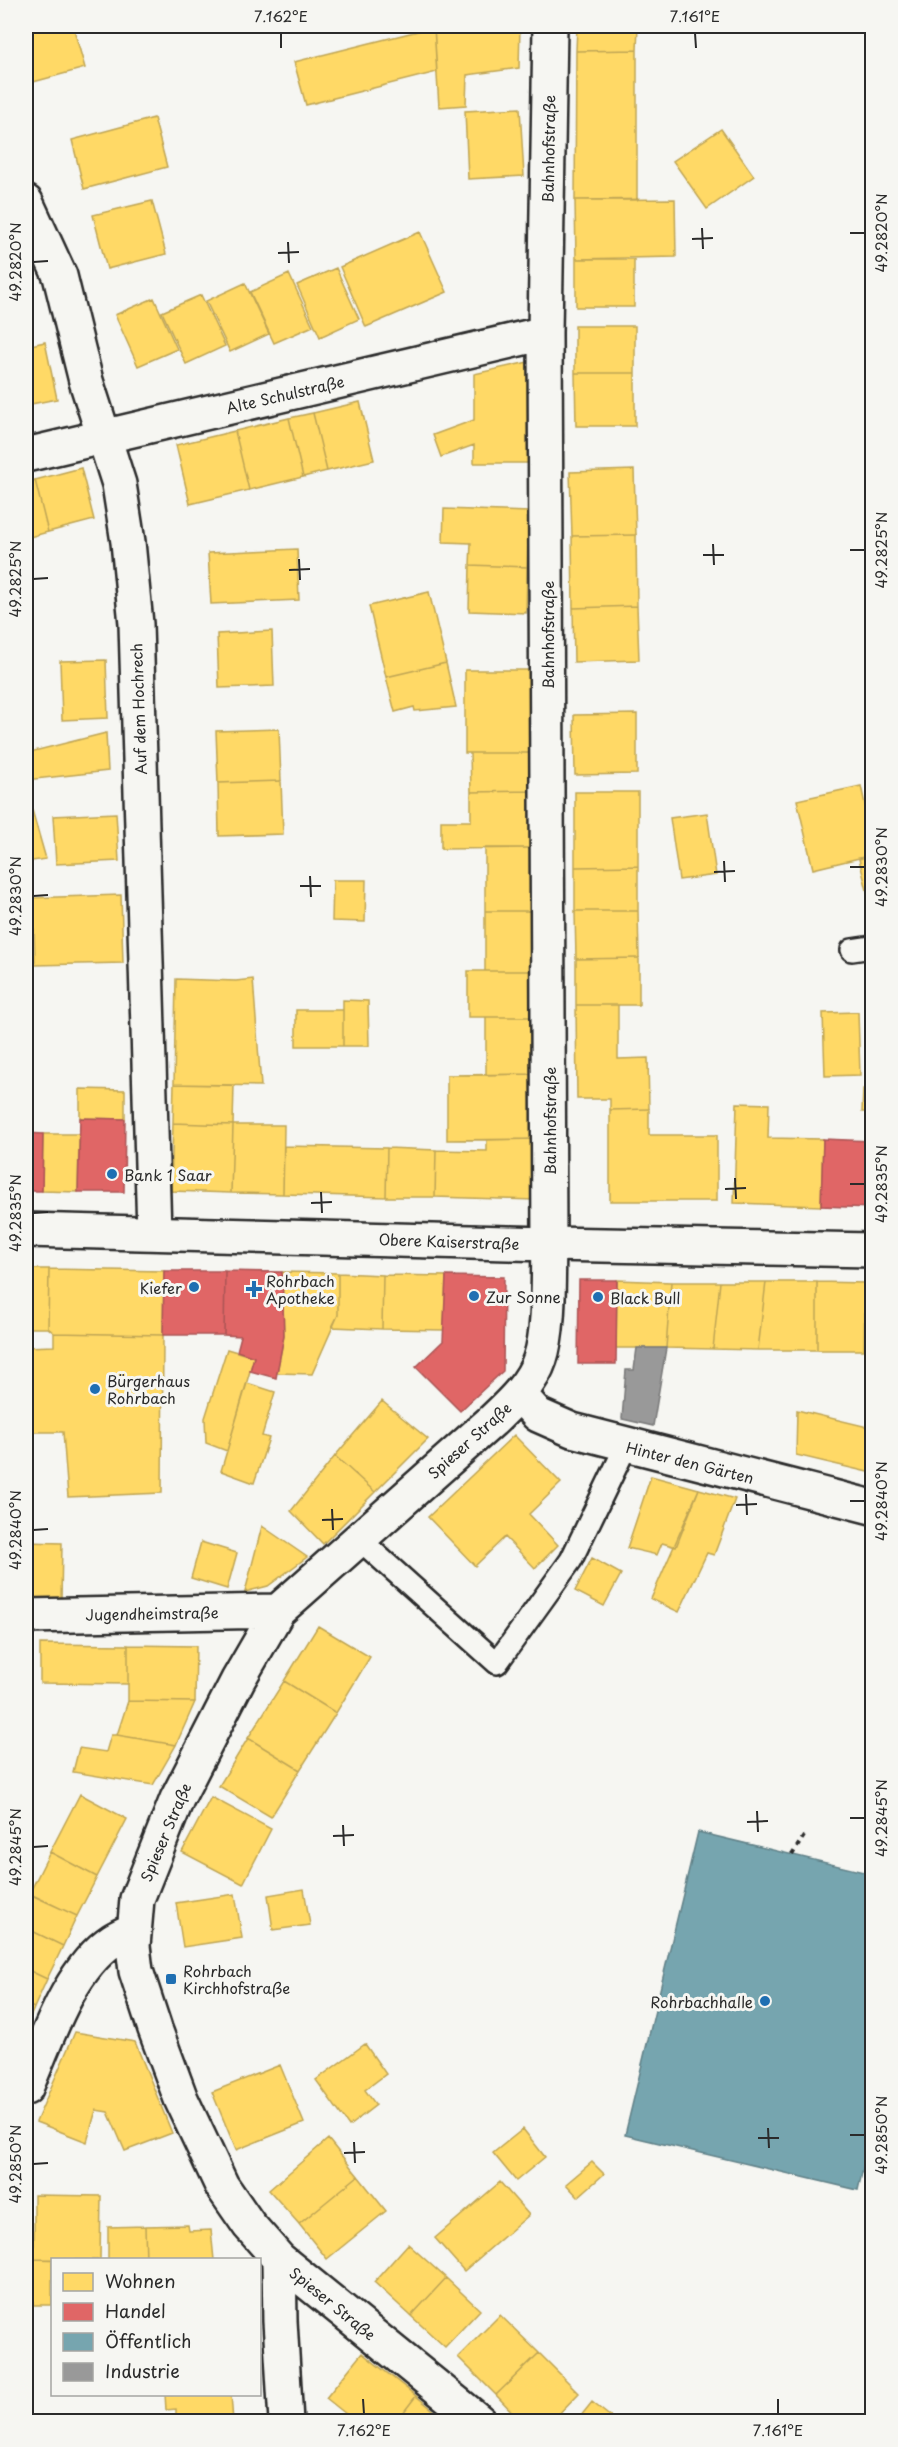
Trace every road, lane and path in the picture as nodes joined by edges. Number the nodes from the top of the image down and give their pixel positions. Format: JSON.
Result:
{"nodes":[{"id":1,"x":550,"y":26,"type":"edge"},
{"id":2,"x":26,"y":202,"type":"edge"},
{"id":3,"x":545,"y":333,"type":"junction"},
{"id":4,"x":103,"y":437,"type":"junction"},
{"id":5,"x":26,"y":455,"type":"edge"},
{"id":6,"x":26,"y":1230,"type":"edge"},
{"id":7,"x":154,"y":1232,"type":"junction"},
{"id":8,"x":549,"y":1244,"type":"junction"},
{"id":9,"x":873,"y":1250,"type":"edge"},
{"id":10,"x":519,"y":1394,"type":"junction"},
{"id":11,"x":626,"y":1446,"type":"junction"},
{"id":12,"x":873,"y":1507,"type":"edge"},
{"id":13,"x":358,"y":1539,"type":"junction"},
{"id":14,"x":278,"y":1611,"type":"junction"},
{"id":15,"x":26,"y":1616,"type":"edge"},
{"id":16,"x":804,"y":1836,"type":"dead end"},
{"id":17,"x":792,"y":1855,"type":"dead end"},
{"id":18,"x":134,"y":1929,"type":"junction"},
{"id":19,"x":26,"y":2088,"type":"edge"},
{"id":20,"x":279,"y":2259,"type":"junction"},
{"id":21,"x":286,"y":2421,"type":"edge"},
{"id":22,"x":480,"y":2421,"type":"edge"}],
"edges":[{"from":1,"to":3,"type":"street","name":"Bahnhofstraße"},
{"from":2,"to":4,"type":"street","name":"Auf dem Hochrech"},
{"from":3,"to":4,"type":"street","name":"Alte Schulstraße"},
{"from":3,"to":8,"type":"street","name":"Bahnhofstraße"},
{"from":4,"to":5,"type":"street","name":"Alte Schulstraße"},
{"from":4,"to":7,"type":"street","name":"Auf dem Hochrech"},
{"from":6,"to":7,"type":"street","name":"Obere Kaiserstraße"},
{"from":7,"to":8,"type":"street","name":"Obere Kaiserstraße"},
{"from":8,"to":9,"type":"street","name":"Obere Kaiserstraße"},
{"from":8,"to":10,"type":"street","name":"Spieser Straße"},
{"from":10,"to":11,"type":"street","name":"Hinter den Gärten"},
{"from":10,"to":13,"type":"street","name":"Spieser Straße"},
{"from":11,"to":12,"type":"street","name":"Hinter den Gärten"},
{"from":11,"to":13,"type":"lane"},
{"from":13,"to":14,"type":"street","name":"Spieser Straße"},
{"from":14,"to":15,"type":"street","name":"Jugendheimstraße"},
{"from":14,"to":18,"type":"street","name":"Spieser Straße"},
{"from":16,"to":17,"type":"path"},
{"from":18,"to":19,"type":"street"},
{"from":18,"to":20,"type":"street","name":"Spieser Straße"},
{"from":20,"to":21,"type":"street"},
{"from":20,"to":22,"type":"street","name":"Spieser Straße"}]}
